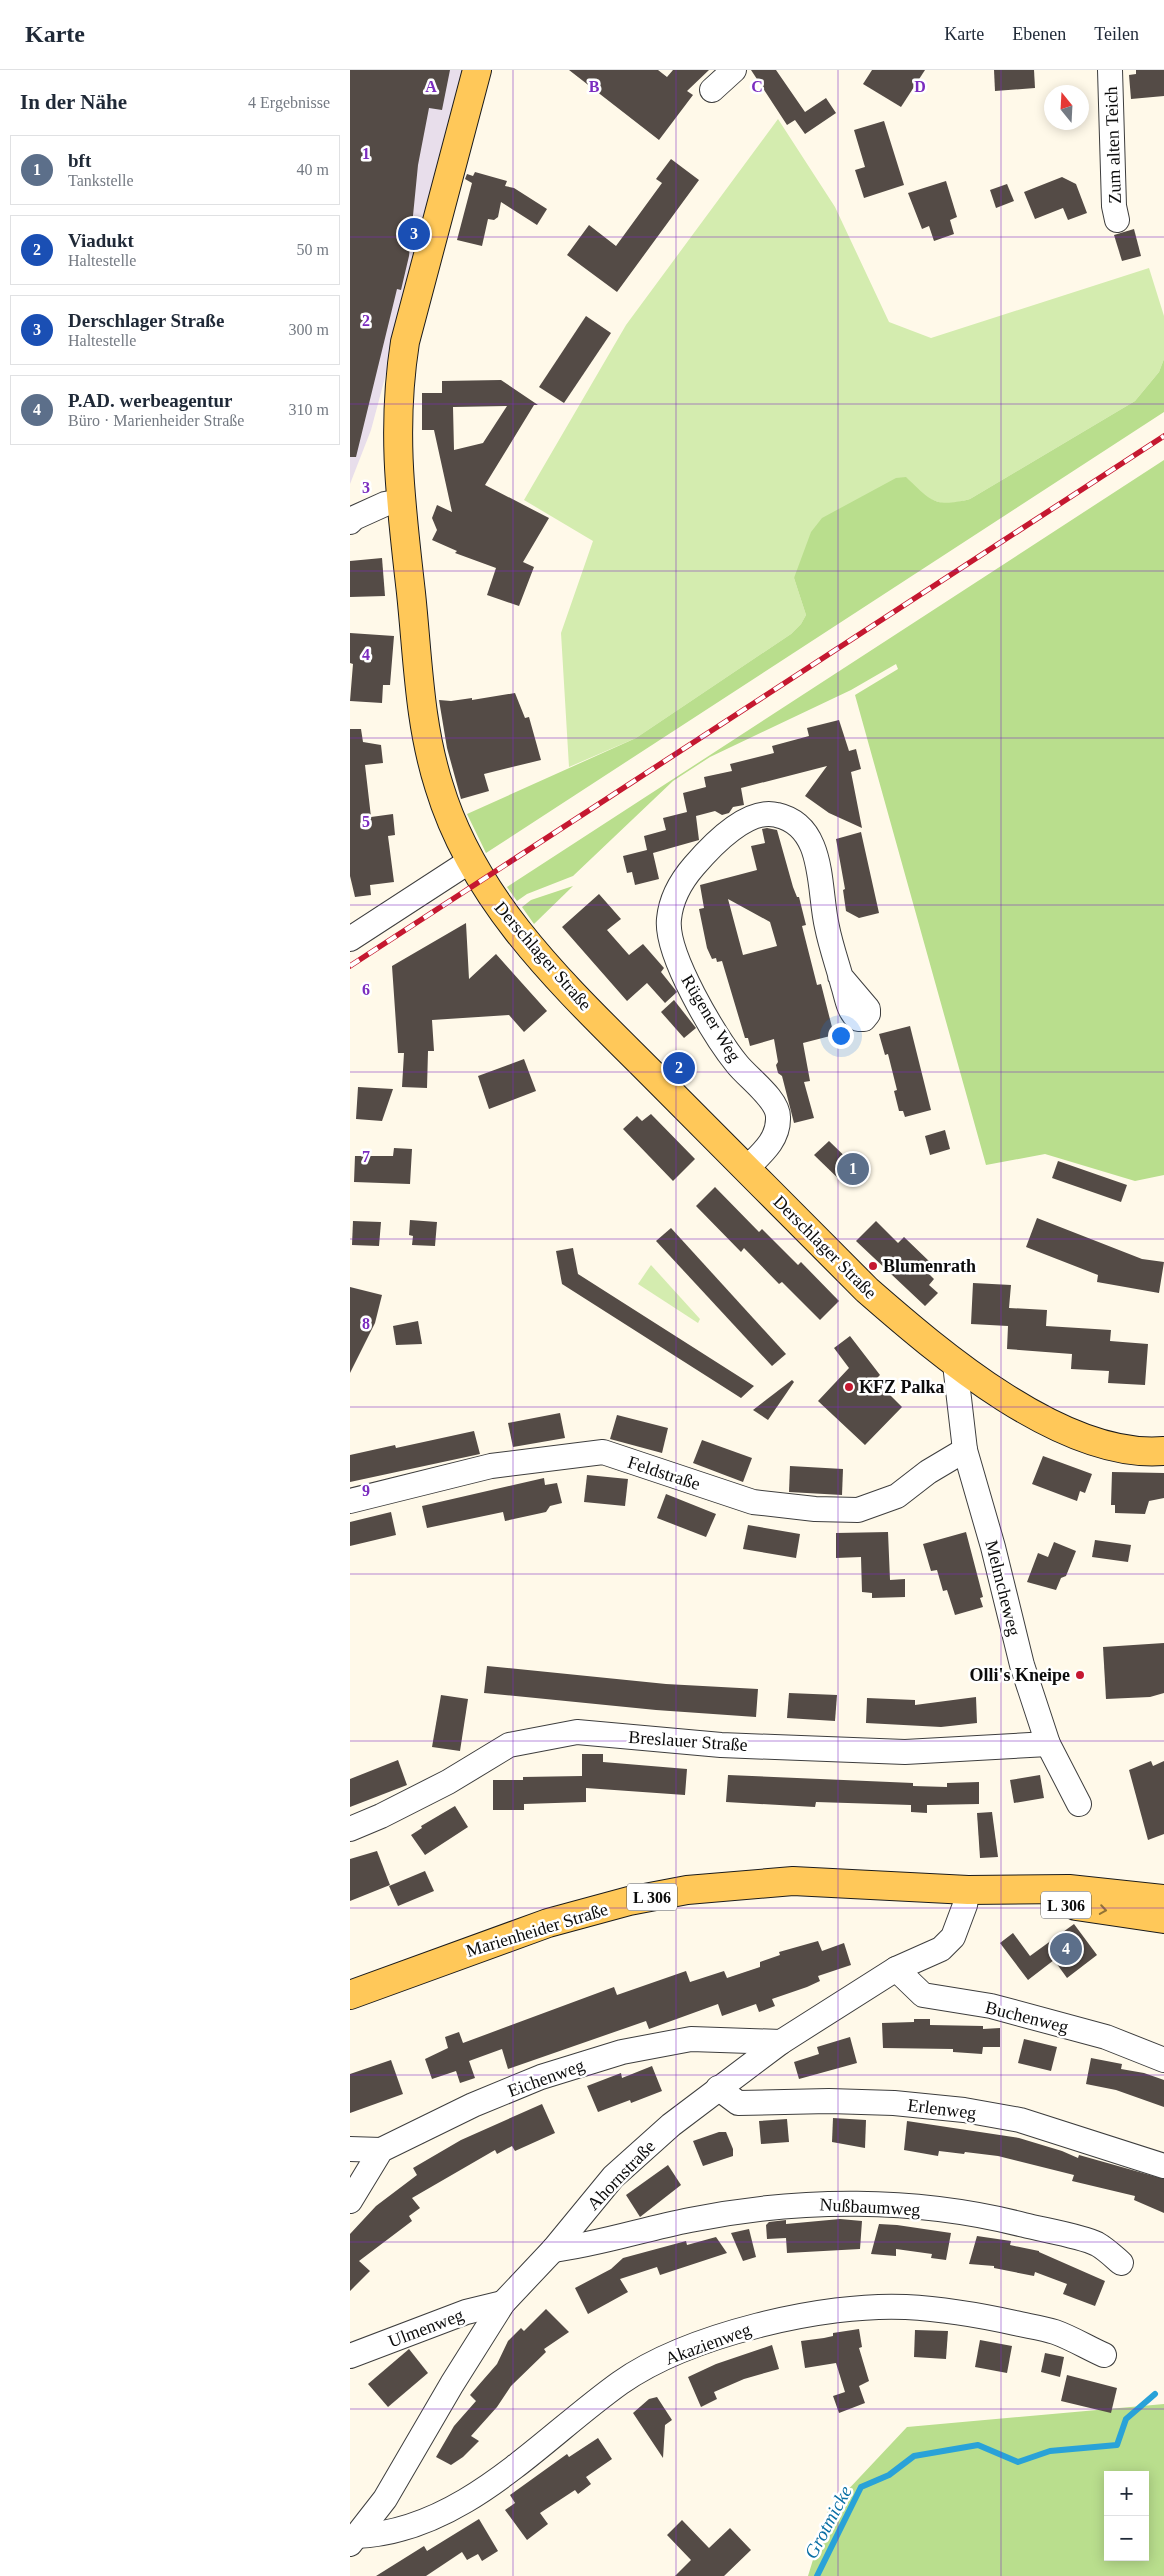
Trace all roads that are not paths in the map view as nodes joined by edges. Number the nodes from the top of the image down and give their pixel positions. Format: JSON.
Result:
{"nodes":[{"id":1,"x":477,"y":70,"type":"edge"},
{"id":2,"x":734,"y":70,"type":"edge"},
{"id":3,"x":1110,"y":70,"type":"edge"},
{"id":4,"x":712,"y":90,"type":"dead end"},
{"id":5,"x":1117,"y":220,"type":"dead end"},
{"id":6,"x":401,"y":501,"type":"junction"},
{"id":7,"x":350,"y":522,"type":"edge"},
{"id":8,"x":470,"y":861,"type":"junction"},
{"id":9,"x":350,"y":939,"type":"edge"},
{"id":10,"x":840,"y":976,"type":"dead end"},
{"id":11,"x":746,"y":1169,"type":"junction"},
{"id":12,"x":955,"y":1364,"type":"junction"},
{"id":13,"x":965,"y":1450,"type":"junction"},
{"id":14,"x":1164,"y":1451,"type":"edge"},
{"id":15,"x":350,"y":1501,"type":"edge"},
{"id":16,"x":1048,"y":1744,"type":"junction"},
{"id":17,"x":1079,"y":1804,"type":"dead end"},
{"id":18,"x":350,"y":1829,"type":"edge"},
{"id":19,"x":968,"y":1890,"type":"junction"},
{"id":20,"x":1164,"y":1898,"type":"edge"},
{"id":21,"x":1164,"y":1920,"type":"edge"},
{"id":22,"x":896,"y":1969,"type":"junction"},
{"id":23,"x":350,"y":1995,"type":"edge"},
{"id":24,"x":780,"y":2042,"type":"junction"},
{"id":25,"x":1164,"y":2060,"type":"edge"},
{"id":26,"x":718,"y":2088,"type":"junction"},
{"id":27,"x":350,"y":2149,"type":"edge"},
{"id":28,"x":382,"y":2150,"type":"junction"},
{"id":29,"x":1164,"y":2166,"type":"edge"},
{"id":30,"x":350,"y":2201,"type":"edge"},
{"id":31,"x":553,"y":2250,"type":"junction"},
{"id":32,"x":1121,"y":2263,"type":"dead end"},
{"id":33,"x":503,"y":2303,"type":"junction"},
{"id":34,"x":1104,"y":2355,"type":"dead end"},
{"id":35,"x":350,"y":2356,"type":"edge"},
{"id":36,"x":353,"y":2540,"type":"edge"}],
"edges":[{"from":1,"to":6,"type":"main road","name":"Derschlager Straße"},
{"from":2,"to":4,"type":"street"},
{"from":3,"to":5,"type":"street","name":"Zum alten Teich"},
{"from":6,"to":7,"type":"street"},
{"from":6,"to":8,"type":"main road","name":"Derschlager Straße"},
{"from":8,"to":9,"type":"street"},
{"from":8,"to":11,"type":"main road","name":"Derschlager Straße"},
{"from":10,"to":11,"type":"street","name":"Rügener Weg"},
{"from":11,"to":12,"type":"main road","name":"Derschlager Straße"},
{"from":12,"to":13,"type":"street","name":"Melmcheweg"},
{"from":12,"to":14,"type":"main road","name":"Derschlager Straße"},
{"from":13,"to":15,"type":"street","name":"Feldstraße"},
{"from":13,"to":16,"type":"street","name":"Melmcheweg"},
{"from":16,"to":17,"type":"street","name":"Melmcheweg"},
{"from":16,"to":18,"type":"street","name":"Breslauer Straße"},
{"from":19,"to":20,"type":"main road","name":"Marienheider Straße","number":"L 306"},
{"from":19,"to":21,"type":"main road","name":"Marienheider Straße","number":"L 306","one_way":true},
{"from":19,"to":22,"type":"street","name":"Ahornstraße"},
{"from":19,"to":23,"type":"main road","name":"Marienheider Straße","number":"L 306"},
{"from":22,"to":24,"type":"street","name":"Ahornstraße"},
{"from":22,"to":25,"type":"street","name":"Buchenweg"},
{"from":24,"to":26,"type":"street","name":"Ahornstraße"},
{"from":24,"to":28,"type":"street","name":"Eichenweg"},
{"from":26,"to":29,"type":"street","name":"Erlenweg"},
{"from":26,"to":31,"type":"street","name":"Ahornstraße"},
{"from":27,"to":28,"type":"street"},
{"from":28,"to":30,"type":"street"},
{"from":31,"to":32,"type":"street","name":"Nußbaumweg"},
{"from":31,"to":33,"type":"street","name":"Ahornstraße"},
{"from":33,"to":35,"type":"street","name":"Ulmenweg"},
{"from":33,"to":36,"type":"street","name":"Ahornstraße"},
{"from":34,"to":36,"type":"street","name":"Akazienweg"}]}
